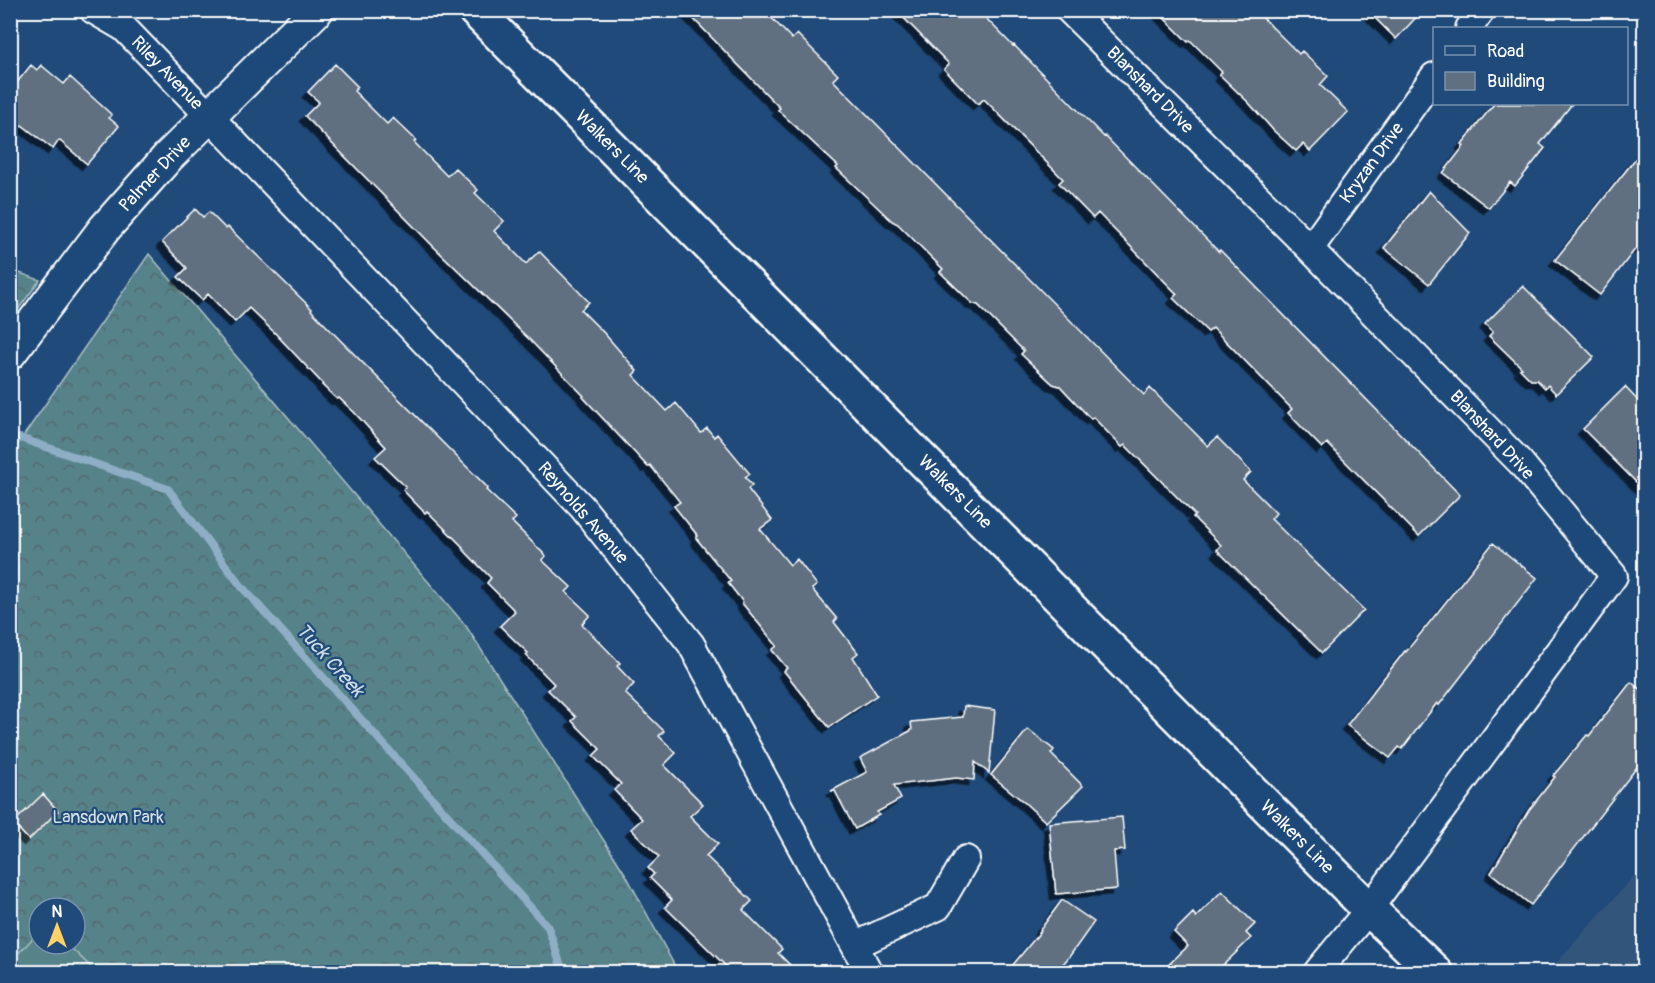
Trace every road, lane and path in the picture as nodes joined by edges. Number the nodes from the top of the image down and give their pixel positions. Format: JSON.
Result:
{"nodes":[{"id":1,"x":93,"y":10,"type":"edge"},
{"id":2,"x":316,"y":10,"type":"edge"},
{"id":3,"x":475,"y":10,"type":"edge"},
{"id":4,"x":1069,"y":10,"type":"edge"},
{"id":5,"x":1482,"y":10,"type":"edge"},
{"id":6,"x":1470,"y":27,"type":"edge"},
{"id":7,"x":1433,"y":77,"type":"edge"},
{"id":8,"x":210,"y":117,"type":"junction"},
{"id":9,"x":1310,"y":249,"type":"junction"},
{"id":10,"x":10,"y":353,"type":"edge"},
{"id":11,"x":966,"y":859,"type":"dead end"},
{"id":12,"x":1369,"y":909,"type":"junction"},
{"id":13,"x":856,"y":945,"type":"junction"},
{"id":14,"x":869,"y":972,"type":"edge"},
{"id":15,"x":1317,"y":972,"type":"edge"},
{"id":16,"x":1436,"y":972,"type":"edge"}],
"edges":[{"from":1,"to":8,"type":"street","name":"Riley Avenue"},
{"from":2,"to":8,"type":"street","name":"Palmer Drive"},
{"from":3,"to":12,"type":"main road","name":"Walkers Line"},
{"from":4,"to":9,"type":"street","name":"Blanshard Drive"},
{"from":5,"to":6,"type":"street"},
{"from":7,"to":9,"type":"street","name":"Kryzan Drive"},
{"from":8,"to":10,"type":"street","name":"Palmer Drive"},
{"from":8,"to":13,"type":"street","name":"Reynolds Avenue"},
{"from":9,"to":12,"type":"street","name":"Blanshard Drive"},
{"from":11,"to":13,"type":"street"},
{"from":12,"to":15,"type":"street"},
{"from":12,"to":16,"type":"main road","name":"Walkers Line"},
{"from":13,"to":14,"type":"street","name":"Reynolds Avenue"}]}
